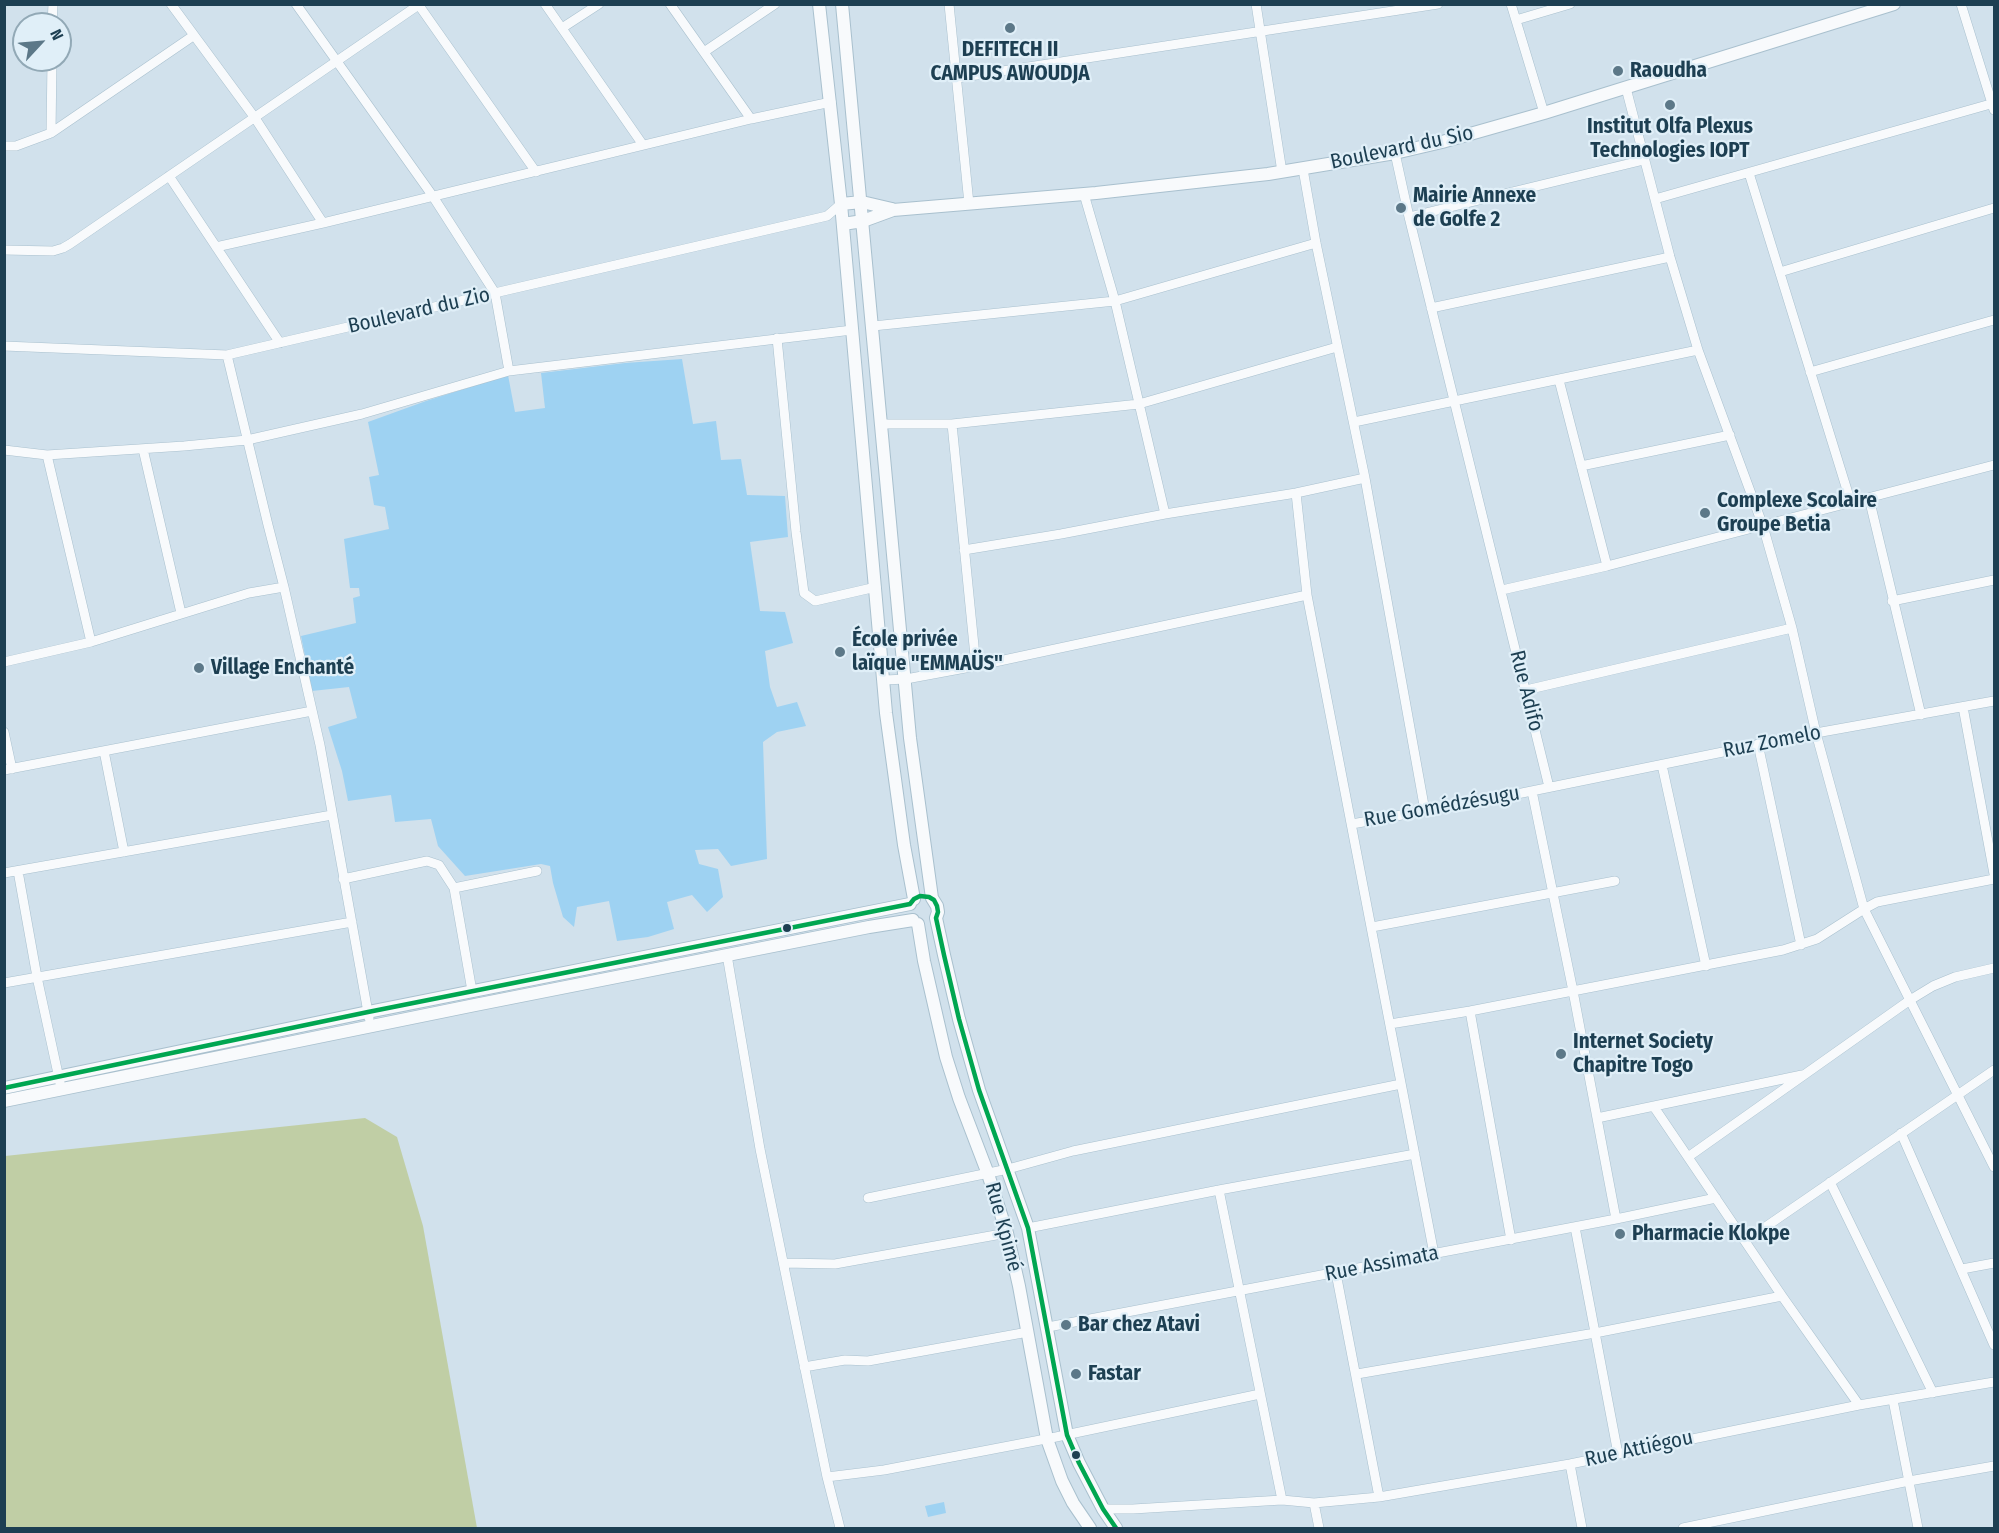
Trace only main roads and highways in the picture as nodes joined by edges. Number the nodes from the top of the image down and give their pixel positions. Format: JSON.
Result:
{"nodes":[{"id":1,"x":819,"y":4,"type":"edge"},
{"id":2,"x":842,"y":4,"type":"edge"},
{"id":3,"x":1894,"y":4,"type":"edge"},
{"id":4,"x":862,"y":202,"type":"junction"},
{"id":5,"x":842,"y":204,"type":"junction"},
{"id":6,"x":893,"y":210,"type":"junction"},
{"id":7,"x":863,"y":221,"type":"junction"},
{"id":8,"x":843,"y":224,"type":"junction"},
{"id":9,"x":932,"y":898,"type":"junction"},
{"id":10,"x":912,"y":902,"type":"junction"},
{"id":11,"x":936,"y":918,"type":"junction"},
{"id":12,"x":916,"y":922,"type":"junction"},
{"id":13,"x":60,"y":1082,"type":"junction"},
{"id":14,"x":4,"y":1088,"type":"edge"},
{"id":15,"x":4,"y":1101,"type":"edge"},
{"id":16,"x":1090,"y":1528,"type":"edge"},
{"id":17,"x":1112,"y":1528,"type":"edge"}],
"edges":[{"from":1,"to":5,"type":"main road"},
{"from":2,"to":4,"type":"main road"},
{"from":3,"to":6,"type":"main road","name":"Boulevard du Sio"},
{"from":4,"to":5,"type":"main road","name":"Boulevard du Sio"},
{"from":4,"to":6,"type":"main road","name":"Boulevard du Sio"},
{"from":4,"to":7,"type":"main road"},
{"from":5,"to":8,"type":"main road"},
{"from":6,"to":7,"type":"main road","name":"Boulevard du Sio"},
{"from":7,"to":8,"type":"main road","name":"Boulevard du Sio"},
{"from":7,"to":9,"type":"main road"},
{"from":8,"to":10,"type":"main road"},
{"from":9,"to":10,"type":"main road"},
{"from":9,"to":11,"type":"main road"},
{"from":10,"to":12,"type":"main road"},
{"from":10,"to":13,"type":"main road"},
{"from":11,"to":12,"type":"main road"},
{"from":11,"to":17,"type":"main road"},
{"from":12,"to":13,"type":"main road"},
{"from":12,"to":16,"type":"main road","name":"Rue Kpimé"},
{"from":13,"to":14,"type":"main road"},
{"from":13,"to":15,"type":"main road"}]}
